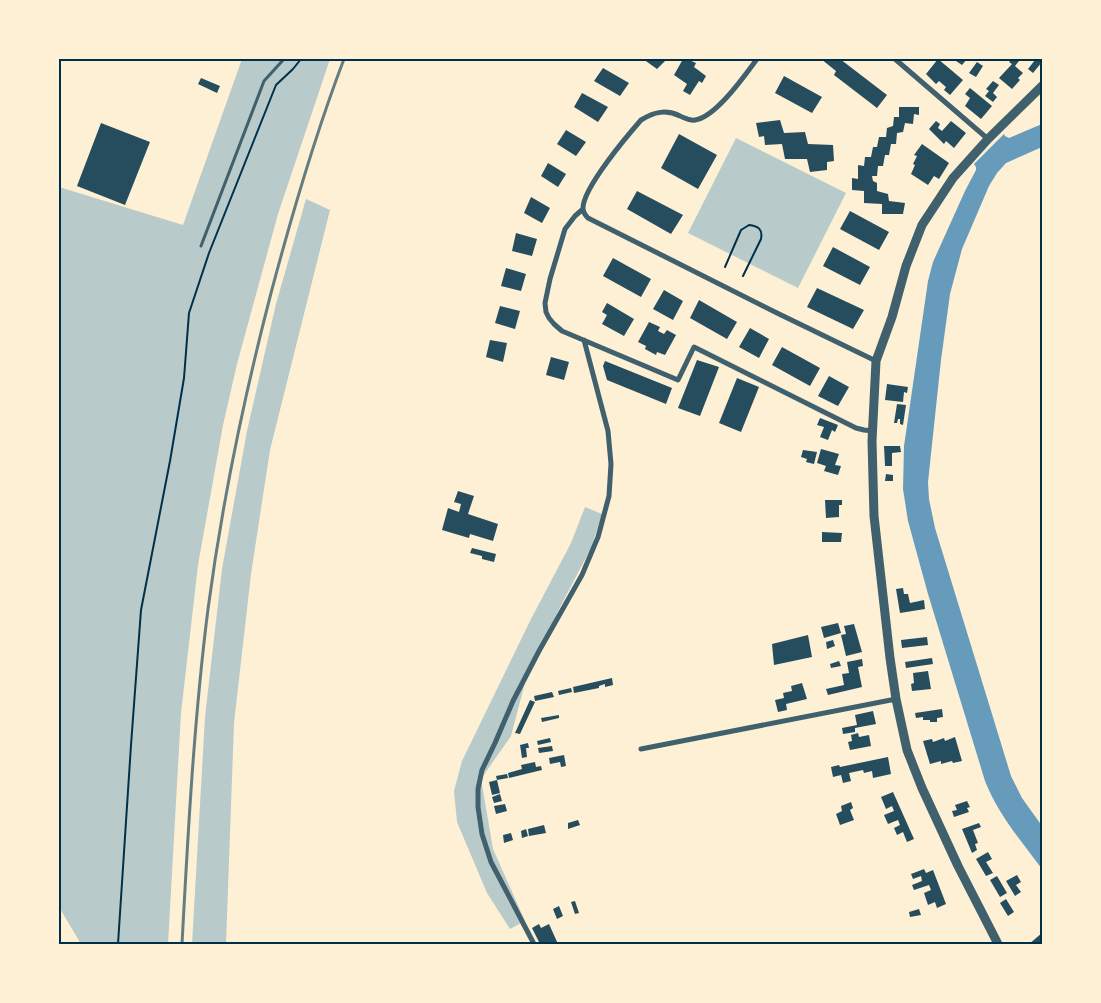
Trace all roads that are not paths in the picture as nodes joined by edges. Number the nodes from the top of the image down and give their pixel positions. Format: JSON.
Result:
{"nodes":[{"id":1,"x":284,"y":59,"type":"edge"},
{"id":2,"x":757,"y":59,"type":"edge"},
{"id":3,"x":894,"y":59,"type":"edge"},
{"id":4,"x":1042,"y":86,"type":"edge"},
{"id":5,"x":988,"y":139,"type":"junction"},
{"id":6,"x":583,"y":209,"type":"junction"},
{"id":7,"x":201,"y":246,"type":"dead end"},
{"id":8,"x":584,"y":340,"type":"junction"},
{"id":9,"x":876,"y":361,"type":"junction"},
{"id":10,"x":873,"y":432,"type":"junction"},
{"id":11,"x":896,"y":699,"type":"junction"},
{"id":12,"x":641,"y":748,"type":"dead end"},
{"id":13,"x":996,"y":942,"type":"edge"},
{"id":14,"x":534,"y":944,"type":"edge"}],
"edges":[{"from":1,"to":7,"type":"lane"},
{"from":2,"to":6,"type":"street"},
{"from":3,"to":5,"type":"street"},
{"from":4,"to":5,"type":"street"},
{"from":5,"to":9,"type":"street"},
{"from":6,"to":8,"type":"street"},
{"from":6,"to":9,"type":"street"},
{"from":8,"to":10,"type":"street"},
{"from":8,"to":14,"type":"street"},
{"from":9,"to":10,"type":"street"},
{"from":10,"to":11,"type":"street"},
{"from":11,"to":12,"type":"street"},
{"from":11,"to":13,"type":"street"}]}
